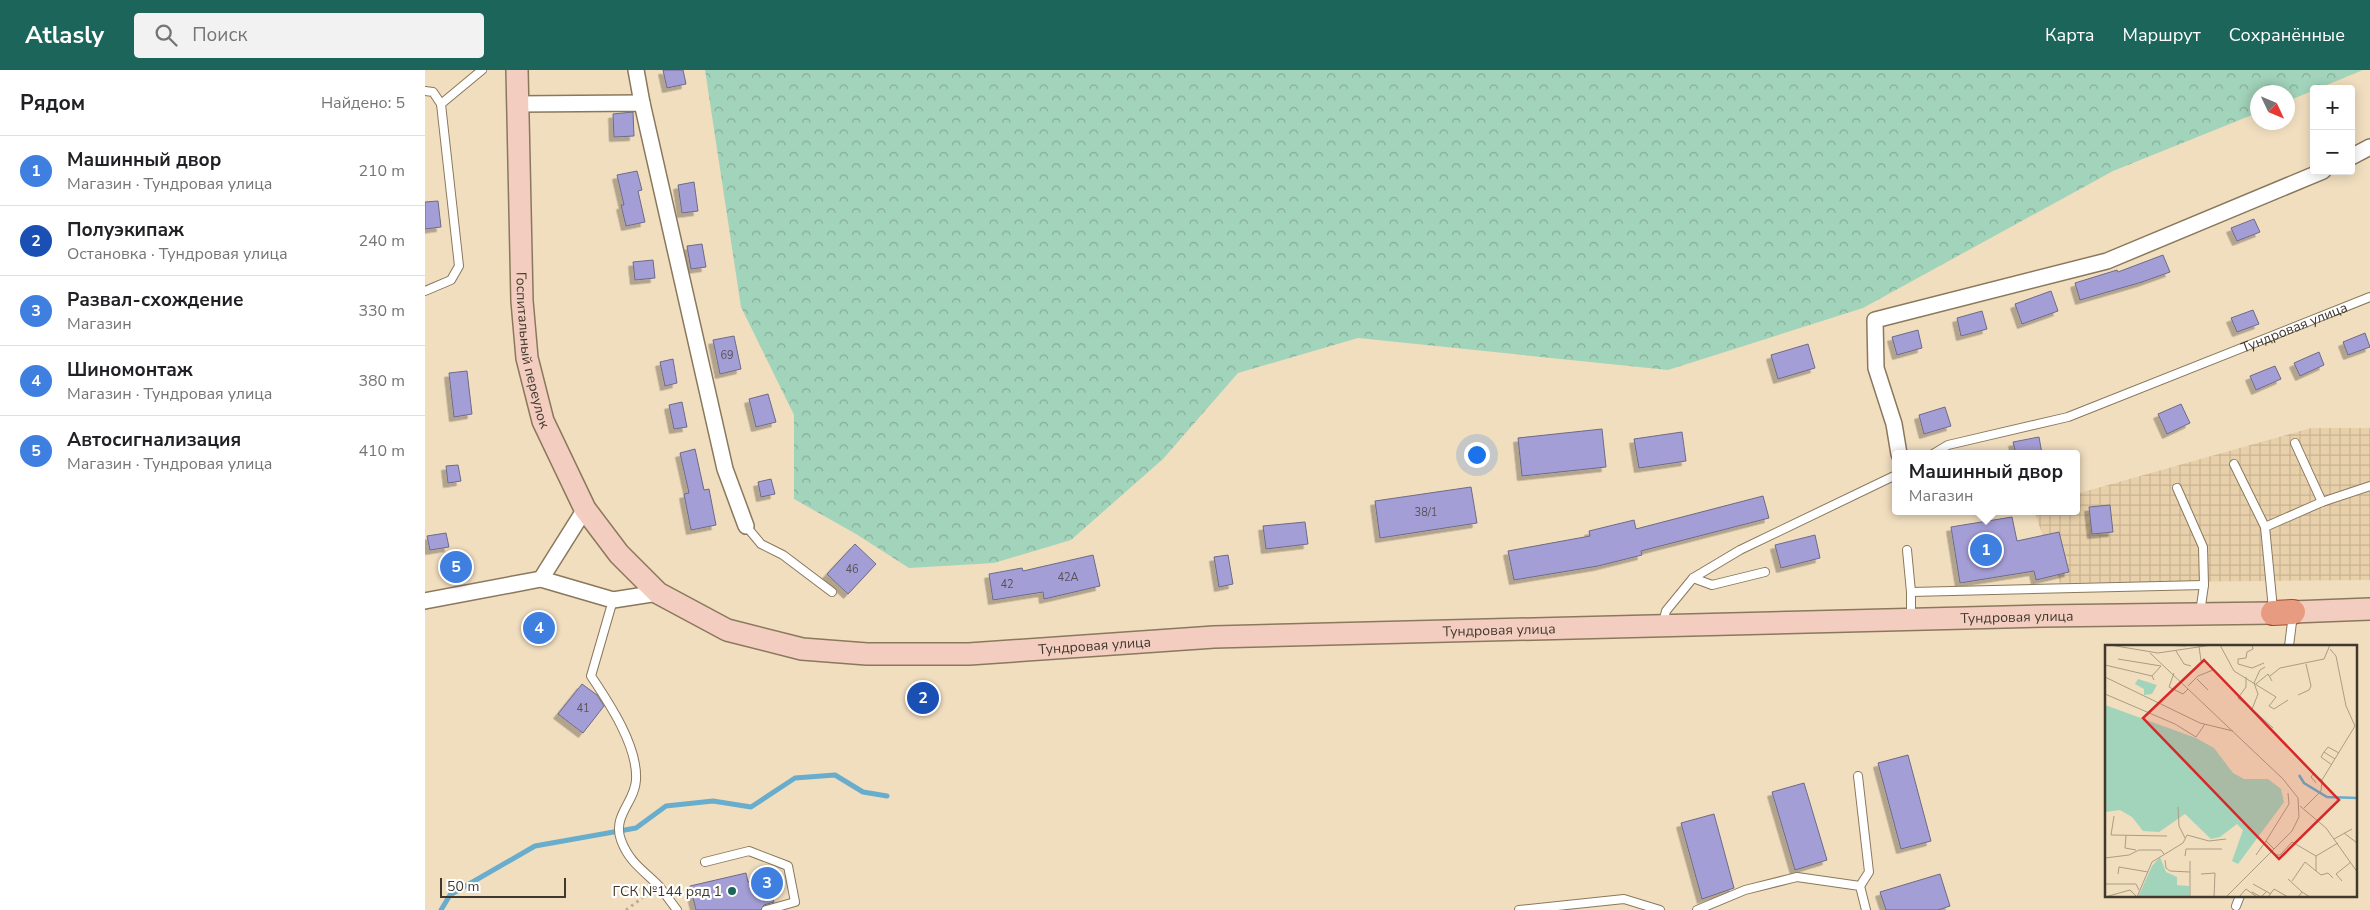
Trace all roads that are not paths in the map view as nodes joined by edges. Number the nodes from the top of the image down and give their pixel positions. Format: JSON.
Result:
{"nodes":[{"id":1,"x":483,"y":70,"type":"edge"},
{"id":2,"x":517,"y":70,"type":"edge"},
{"id":3,"x":636,"y":70,"type":"edge"},
{"id":4,"x":425,"y":91,"type":"edge"},
{"id":5,"x":642,"y":103,"type":"junction"},
{"id":6,"x":441,"y":104,"type":"junction"},
{"id":7,"x":517,"y":104,"type":"junction"},
{"id":8,"x":2370,"y":147,"type":"edge"},
{"id":9,"x":2355,"y":155,"type":"edge"},
{"id":10,"x":2314,"y":175,"type":"edge"},
{"id":11,"x":425,"y":291,"type":"edge"},
{"id":12,"x":2370,"y":297,"type":"edge"},
{"id":13,"x":2295,"y":443,"type":"dead end"},
{"id":14,"x":1898,"y":450,"type":"edge"},
{"id":15,"x":1940,"y":450,"type":"edge"},
{"id":16,"x":2234,"y":464,"type":"dead end"},
{"id":17,"x":1892,"y":477,"type":"edge"},
{"id":18,"x":2370,"y":486,"type":"edge"},
{"id":19,"x":2177,"y":488,"type":"dead end"},
{"id":20,"x":2322,"y":502,"type":"junction"},
{"id":21,"x":585,"y":509,"type":"junction"},
{"id":22,"x":746,"y":526,"type":"joint"},
{"id":23,"x":2265,"y":527,"type":"junction"},
{"id":24,"x":1907,"y":550,"type":"dead end"},
{"id":25,"x":1765,"y":572,"type":"dead end"},
{"id":26,"x":1693,"y":578,"type":"junction"},
{"id":27,"x":541,"y":579,"type":"junction"},
{"id":28,"x":2203,"y":585,"type":"junction"},
{"id":29,"x":832,"y":592,"type":"dead end"},
{"id":30,"x":1911,"y":592,"type":"junction"},
{"id":31,"x":658,"y":594,"type":"junction"},
{"id":32,"x":613,"y":600,"type":"junction"},
{"id":33,"x":425,"y":601,"type":"edge"},
{"id":34,"x":2370,"y":609,"type":"edge"},
{"id":35,"x":2283,"y":612,"type":"junction"},
{"id":36,"x":2199,"y":613,"type":"junction"},
{"id":37,"x":1911,"y":620,"type":"junction"},
{"id":38,"x":1663,"y":626,"type":"junction"},
{"id":39,"x":2289,"y":645,"type":"edge"},
{"id":40,"x":1858,"y":776,"type":"dead end"},
{"id":41,"x":705,"y":862,"type":"dead end"},
{"id":42,"x":1859,"y":886,"type":"junction"},
{"id":43,"x":2240,"y":898,"type":"edge"},
{"id":44,"x":2236,"y":906,"type":"dead end"},
{"id":45,"x":677,"y":910,"type":"edge"},
{"id":46,"x":766,"y":910,"type":"edge"},
{"id":47,"x":1519,"y":910,"type":"edge"},
{"id":48,"x":1661,"y":910,"type":"edge"},
{"id":49,"x":1697,"y":910,"type":"edge"},
{"id":50,"x":1866,"y":910,"type":"edge"}],
"edges":[{"from":1,"to":6,"type":"lane"},
{"from":2,"to":7,"type":"main road","name":"Госпитальный переулок"},
{"from":3,"to":5,"type":"street"},
{"from":4,"to":6,"type":"lane"},
{"from":5,"to":7,"type":"street"},
{"from":5,"to":22,"type":"street"},
{"from":6,"to":11,"type":"lane"},
{"from":7,"to":21,"type":"main road","name":"Госпитальный переулок"},
{"from":8,"to":9,"type":"street"},
{"from":10,"to":14,"type":"street"},
{"from":12,"to":15,"type":"lane","name":"Тундровая улица"},
{"from":13,"to":20,"type":"lane"},
{"from":16,"to":23,"type":"lane"},
{"from":17,"to":26,"type":"lane"},
{"from":18,"to":20,"type":"lane"},
{"from":19,"to":28,"type":"lane"},
{"from":20,"to":23,"type":"lane"},
{"from":21,"to":27,"type":"street"},
{"from":21,"to":31,"type":"main road","name":"Госпитальный переулок"},
{"from":22,"to":29,"type":"lane"},
{"from":23,"to":35,"type":"lane"},
{"from":24,"to":30,"type":"lane"},
{"from":25,"to":26,"type":"lane"},
{"from":26,"to":38,"type":"lane"},
{"from":27,"to":32,"type":"street"},
{"from":27,"to":33,"type":"street"},
{"from":28,"to":30,"type":"lane"},
{"from":28,"to":36,"type":"lane"},
{"from":30,"to":37,"type":"lane"},
{"from":31,"to":32,"type":"street"},
{"from":31,"to":38,"type":"main road","name":"Тундровая улица"},
{"from":32,"to":45,"type":"lane"},
{"from":34,"to":35,"type":"main road","name":"Тундровая улица"},
{"from":35,"to":36,"type":"main road","name":"Тундровая улица"},
{"from":35,"to":39,"type":"lane"},
{"from":36,"to":37,"type":"main road","name":"Тундровая улица"},
{"from":37,"to":38,"type":"main road","name":"Тундровая улица"},
{"from":40,"to":42,"type":"lane"},
{"from":41,"to":46,"type":"lane"},
{"from":42,"to":49,"type":"lane"},
{"from":42,"to":50,"type":"lane"},
{"from":43,"to":44,"type":"lane"},
{"from":47,"to":48,"type":"lane"}]}
